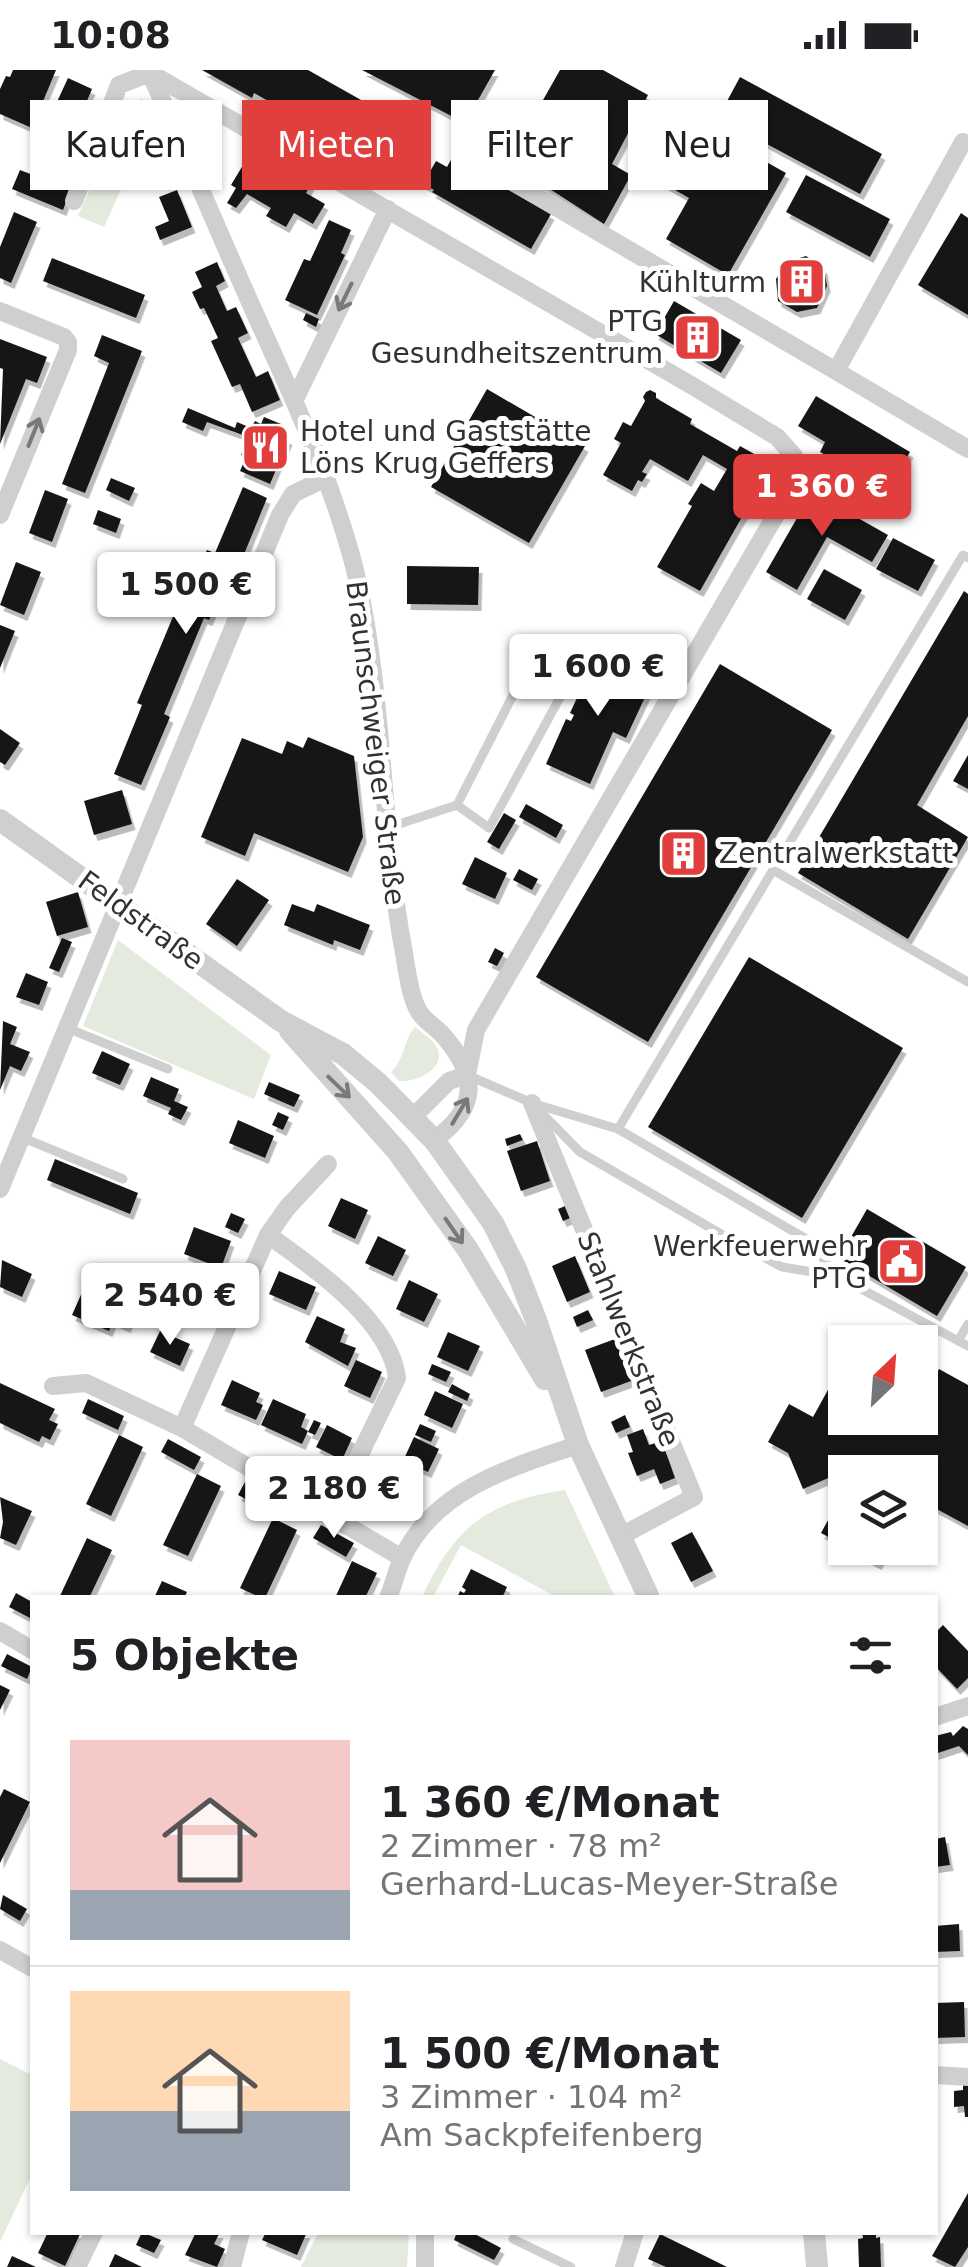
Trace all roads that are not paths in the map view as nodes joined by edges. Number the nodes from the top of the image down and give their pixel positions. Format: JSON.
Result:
{"nodes":[{"id":1,"x":150,"y":71,"type":"edge"},
{"id":2,"x":963,"y":142,"type":"dead end"},
{"id":3,"x":527,"y":190,"type":"edge"},
{"id":4,"x":74,"y":201,"type":"dead end"},
{"id":5,"x":388,"y":209,"type":"junction"},
{"id":6,"x":0,"y":311,"type":"edge"},
{"id":7,"x":836,"y":371,"type":"junction"},
{"id":8,"x":295,"y":399,"type":"junction"},
{"id":9,"x":968,"y":449,"type":"edge"},
{"id":10,"x":326,"y":478,"type":"junction"},
{"id":11,"x":0,"y":514,"type":"edge"},
{"id":12,"x":968,"y":558,"type":"edge"},
{"id":13,"x":457,"y":805,"type":"junction"},
{"id":14,"x":0,"y":820,"type":"edge"},
{"id":15,"x":387,"y":828,"type":"junction"},
{"id":16,"x":774,"y":870,"type":"junction"},
{"id":17,"x":117,"y":902,"type":"junction"},
{"id":18,"x":968,"y":982,"type":"edge"},
{"id":19,"x":281,"y":1021,"type":"junction"},
{"id":20,"x":67,"y":1028,"type":"junction"},
{"id":21,"x":168,"y":1069,"type":"dead end"},
{"id":22,"x":466,"y":1074,"type":"junction"},
{"id":23,"x":532,"y":1103,"type":"junction"},
{"id":24,"x":414,"y":1117,"type":"junction"},
{"id":25,"x":618,"y":1129,"type":"junction"},
{"id":26,"x":22,"y":1137,"type":"junction"},
{"id":27,"x":434,"y":1140,"type":"junction"},
{"id":28,"x":398,"y":1152,"type":"junction"},
{"id":29,"x":328,"y":1164,"type":"dead end"},
{"id":30,"x":122,"y":1178,"type":"dead end"},
{"id":31,"x":0,"y":1189,"type":"edge"},
{"id":32,"x":268,"y":1235,"type":"junction"},
{"id":33,"x":837,"y":1276,"type":"junction"},
{"id":34,"x":968,"y":1324,"type":"edge"},
{"id":35,"x":963,"y":1344,"type":"edge"},
{"id":36,"x":53,"y":1386,"type":"dead end"},
{"id":37,"x":567,"y":1416,"type":"junction"},
{"id":38,"x":182,"y":1428,"type":"junction"},
{"id":39,"x":578,"y":1444,"type":"junction"},
{"id":40,"x":331,"y":1514,"type":"junction"},
{"id":41,"x":619,"y":1537,"type":"junction"},
{"id":42,"x":402,"y":1558,"type":"junction"},
{"id":43,"x":389,"y":1595,"type":"edge"},
{"id":44,"x":648,"y":1595,"type":"edge"},
{"id":45,"x":0,"y":1632,"type":"edge"},
{"id":46,"x":30,"y":1649,"type":"edge"},
{"id":47,"x":968,"y":1706,"type":"edge"},
{"id":48,"x":938,"y":1716,"type":"edge"},
{"id":49,"x":0,"y":1950,"type":"edge"},
{"id":50,"x":30,"y":1967,"type":"edge"},
{"id":51,"x":938,"y":2075,"type":"edge"},
{"id":52,"x":968,"y":2077,"type":"edge"},
{"id":53,"x":93,"y":2235,"type":"edge"},
{"id":54,"x":240,"y":2235,"type":"edge"},
{"id":55,"x":425,"y":2235,"type":"edge"},
{"id":56,"x":634,"y":2235,"type":"edge"},
{"id":57,"x":814,"y":2235,"type":"edge"},
{"id":58,"x":512,"y":2238,"type":"dead end"},
{"id":59,"x":77,"y":2267,"type":"edge"},
{"id":60,"x":232,"y":2267,"type":"edge"},
{"id":61,"x":425,"y":2267,"type":"edge"},
{"id":62,"x":571,"y":2267,"type":"edge"},
{"id":63,"x":624,"y":2267,"type":"edge"},
{"id":64,"x":817,"y":2267,"type":"edge"}],
"edges":[{"from":1,"to":4,"type":"street"},
{"from":1,"to":5,"type":"street"},
{"from":1,"to":8,"type":"street","name":"Braunschweiger Straße"},
{"from":2,"to":7,"type":"street"},
{"from":3,"to":7,"type":"street"},
{"from":5,"to":8,"type":"street","one_way":true},
{"from":5,"to":22,"type":"street"},
{"from":11,"to":6,"type":"street","one_way":true},
{"from":7,"to":9,"type":"street"},
{"from":8,"to":10,"type":"street","name":"Braunschweiger Straße"},
{"from":10,"to":15,"type":"street","name":"Braunschweiger Straße"},
{"from":10,"to":17,"type":"street"},
{"from":12,"to":16,"type":"lane"},
{"from":13,"to":13,"type":"lane"},
{"from":13,"to":15,"type":"lane"},
{"from":14,"to":17,"type":"street","name":"Feldstraße"},
{"from":15,"to":22,"type":"street","name":"Braunschweiger Straße"},
{"from":16,"to":18,"type":"lane"},
{"from":16,"to":25,"type":"lane"},
{"from":17,"to":19,"type":"street","name":"Feldstraße"},
{"from":17,"to":20,"type":"street"},
{"from":19,"to":24,"type":"street","name":"Feldstraße"},
{"from":19,"to":28,"type":"street","name":"Feldstraße","one_way":true},
{"from":20,"to":21,"type":"lane"},
{"from":20,"to":26,"type":"street"},
{"from":22,"to":23,"type":"lane"},
{"from":22,"to":24,"type":"street"},
{"from":27,"to":22,"type":"street","one_way":true},
{"from":23,"to":25,"type":"lane"},
{"from":23,"to":33,"type":"lane"},
{"from":23,"to":41,"type":"street","name":"Stahlwerkstraße"},
{"from":24,"to":27,"type":"street","name":"Feldstraße"},
{"from":24,"to":28,"type":"street"},
{"from":25,"to":33,"type":"lane"},
{"from":26,"to":30,"type":"lane"},
{"from":26,"to":31,"type":"street"},
{"from":27,"to":28,"type":"street"},
{"from":27,"to":37,"type":"street"},
{"from":28,"to":37,"type":"street","one_way":true},
{"from":29,"to":32,"type":"street"},
{"from":32,"to":38,"type":"street"},
{"from":32,"to":40,"type":"street"},
{"from":33,"to":35,"type":"lane"},
{"from":34,"to":35,"type":"lane"},
{"from":36,"to":38,"type":"street"},
{"from":37,"to":39,"type":"street"},
{"from":38,"to":40,"type":"street"},
{"from":39,"to":41,"type":"street"},
{"from":39,"to":42,"type":"street"},
{"from":40,"to":42,"type":"street"},
{"from":41,"to":44,"type":"street"},
{"from":42,"to":43,"type":"street"},
{"from":45,"to":46,"type":"street"},
{"from":47,"to":48,"type":"street"},
{"from":49,"to":50,"type":"street"},
{"from":51,"to":52,"type":"street"},
{"from":53,"to":59,"type":"street"},
{"from":54,"to":60,"type":"street"},
{"from":55,"to":61,"type":"street"},
{"from":56,"to":63,"type":"street"},
{"from":57,"to":64,"type":"street"},
{"from":58,"to":62,"type":"lane"}]}
